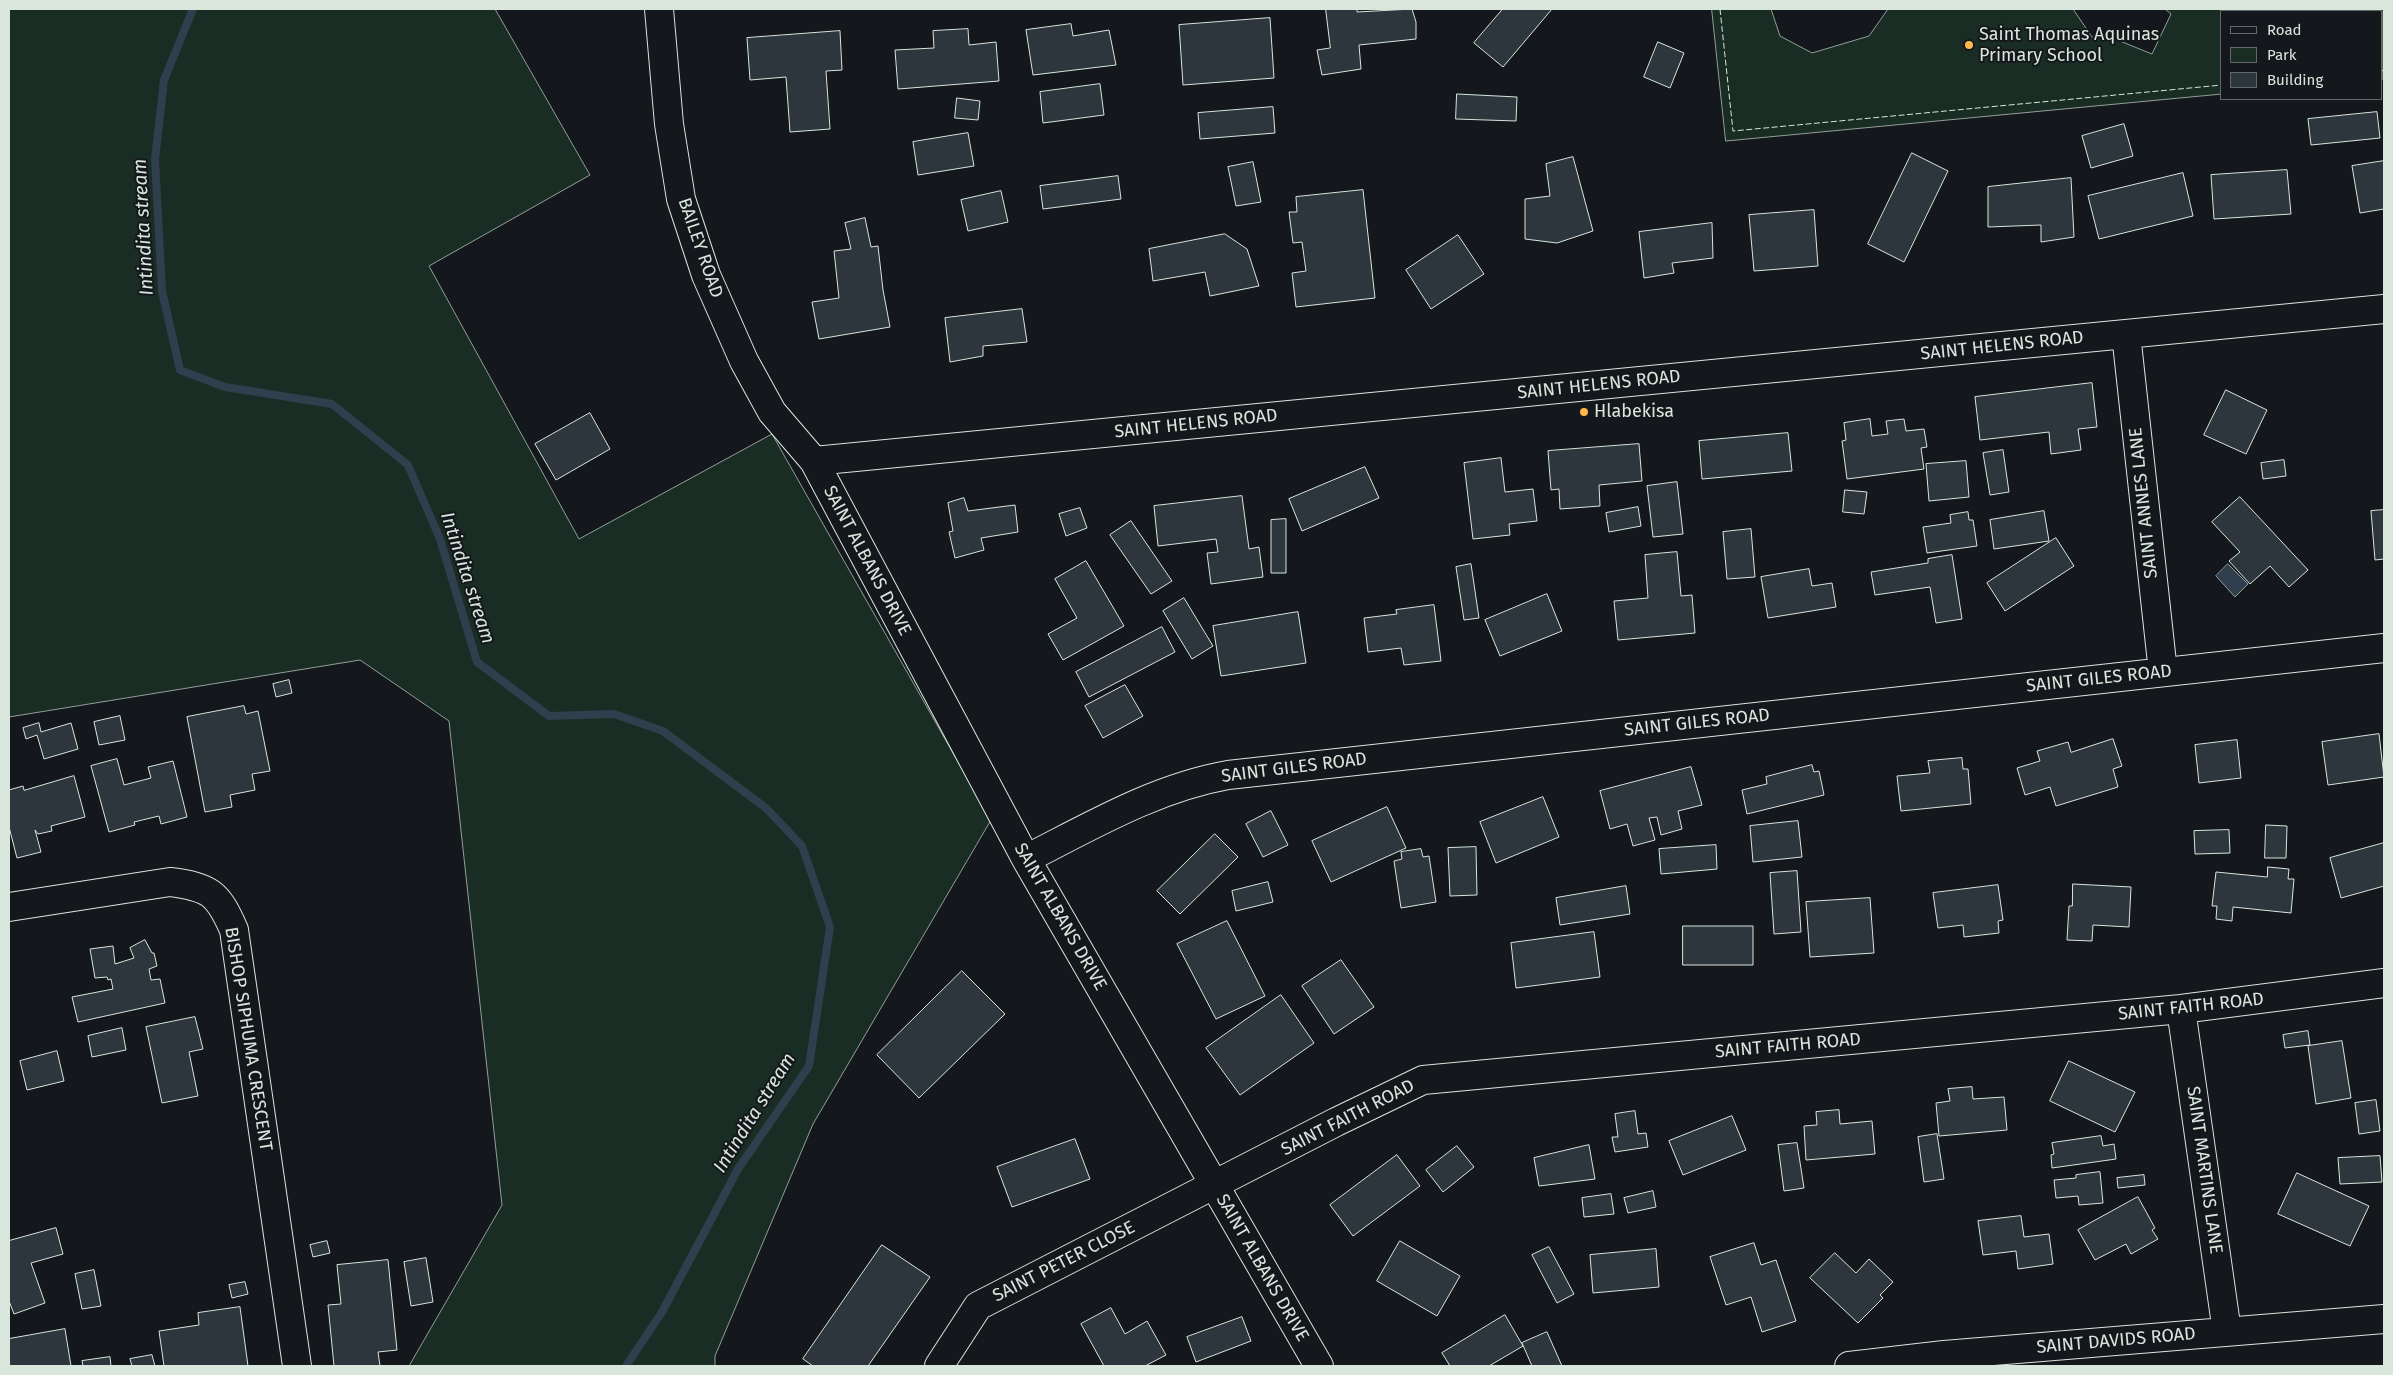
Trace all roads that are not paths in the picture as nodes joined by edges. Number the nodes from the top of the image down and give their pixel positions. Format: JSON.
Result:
{"nodes":[{"id":1,"x":659,"y":9,"type":"edge"},
{"id":2,"x":2384,"y":309,"type":"edge"},
{"id":3,"x":2126,"y":334,"type":"junction"},
{"id":4,"x":814,"y":461,"type":"junction"},
{"id":5,"x":2384,"y":648,"type":"edge"},
{"id":6,"x":2163,"y":672,"type":"junction"},
{"id":7,"x":1026,"y":859,"type":"junction"},
{"id":8,"x":9,"y":907,"type":"edge"},
{"id":9,"x":2384,"y":983,"type":"edge"},
{"id":10,"x":2181,"y":1009,"type":"junction"},
{"id":11,"x":1215,"y":1186,"type":"junction"},
{"id":12,"x":2384,"y":1319,"type":"edge"},
{"id":13,"x":2227,"y":1332,"type":"junction"},
{"id":14,"x":297,"y":1366,"type":"edge"},
{"id":15,"x":940,"y":1366,"type":"edge"},
{"id":16,"x":1319,"y":1366,"type":"edge"},
{"id":17,"x":1849,"y":1366,"type":"edge"}],
"edges":[{"from":1,"to":4,"type":"street","name":"BAILEY ROAD"},
{"from":2,"to":3,"type":"street","name":"SAINT HELENS ROAD"},
{"from":3,"to":4,"type":"street","name":"SAINT HELENS ROAD"},
{"from":3,"to":6,"type":"street","name":"SAINT ANNES LANE"},
{"from":4,"to":7,"type":"street","name":"SAINT ALBANS DRIVE"},
{"from":5,"to":6,"type":"street","name":"SAINT GILES ROAD"},
{"from":6,"to":7,"type":"street","name":"SAINT GILES ROAD"},
{"from":7,"to":11,"type":"street","name":"SAINT ALBANS DRIVE"},
{"from":8,"to":14,"type":"street","name":"BISHOP SIPHUMA CRESCENT"},
{"from":9,"to":10,"type":"street","name":"SAINT FAITH ROAD"},
{"from":10,"to":11,"type":"street","name":"SAINT FAITH ROAD"},
{"from":10,"to":13,"type":"street","name":"SAINT MARTINS LANE"},
{"from":11,"to":15,"type":"street","name":"SAINT PETER CLOSE"},
{"from":11,"to":16,"type":"street","name":"SAINT ALBANS DRIVE"},
{"from":12,"to":13,"type":"street","name":"SAINT DAVIDS ROAD"},
{"from":13,"to":17,"type":"street","name":"SAINT DAVIDS ROAD"}]}
